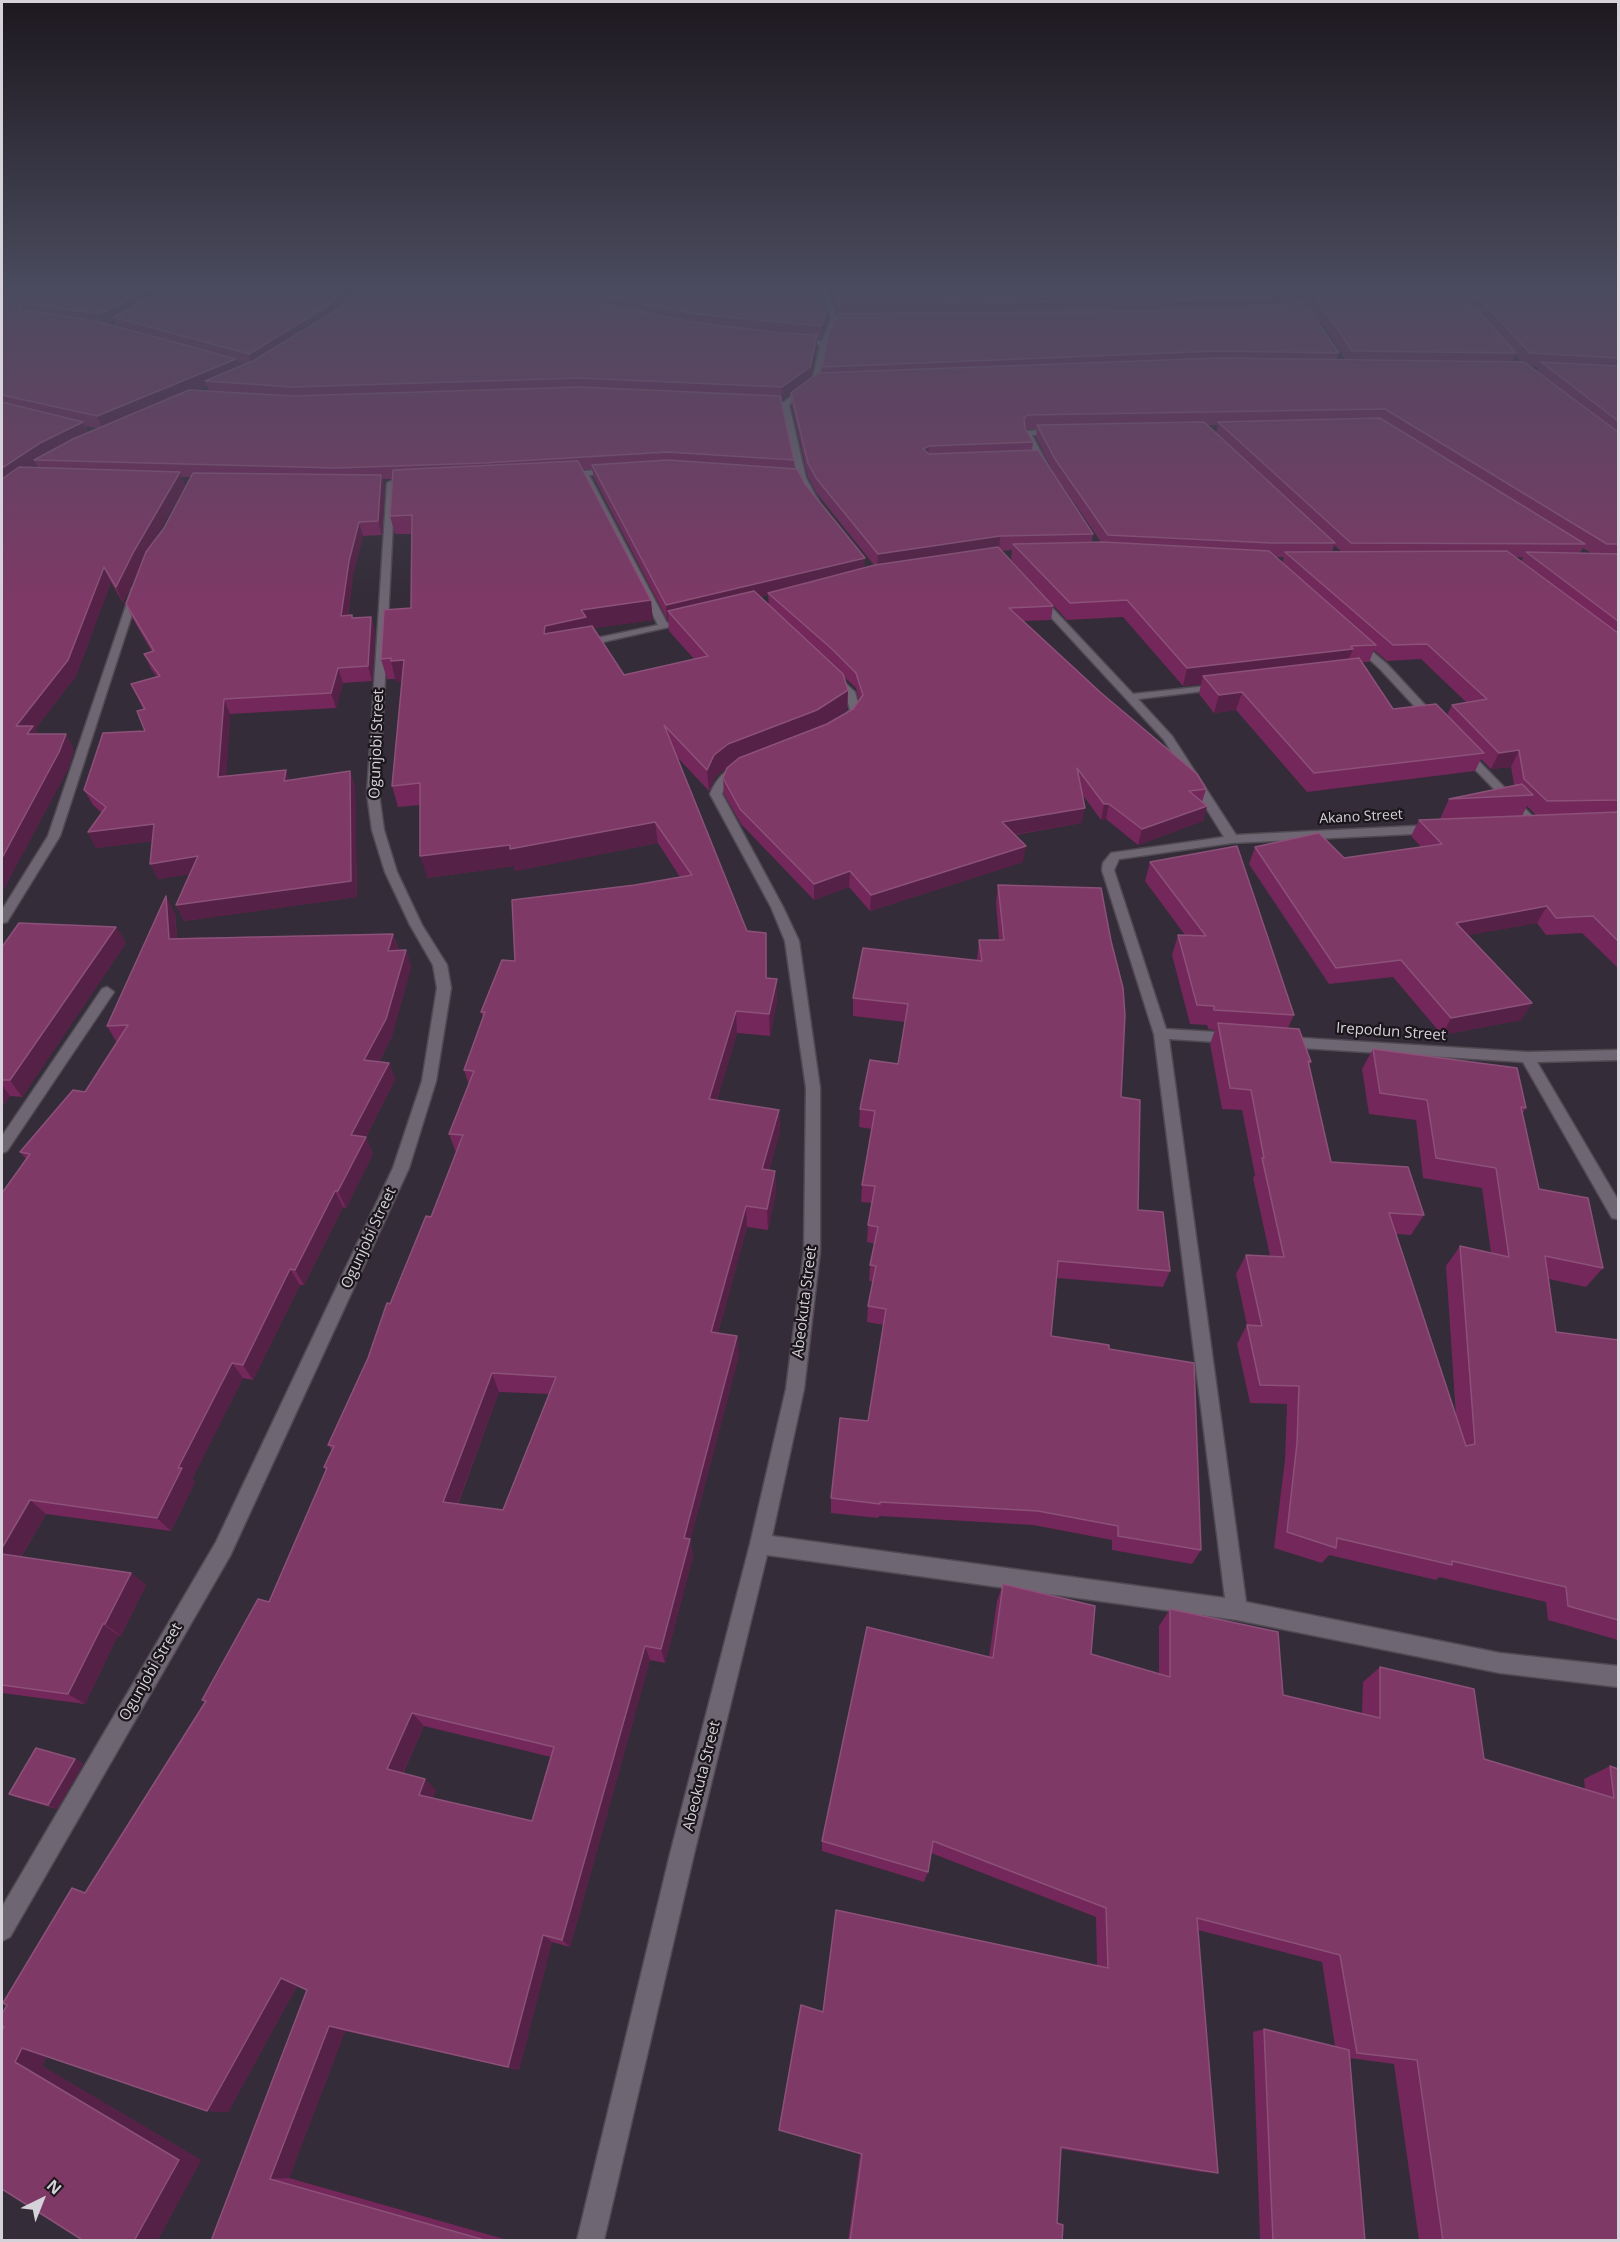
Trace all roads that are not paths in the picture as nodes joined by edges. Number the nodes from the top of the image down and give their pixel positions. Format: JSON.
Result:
{"nodes":[{"id":1,"x":801,"y":392,"type":"edge"},
{"id":2,"x":773,"y":403,"type":"edge"},
{"id":3,"x":784,"y":404,"type":"junction"},
{"id":4,"x":1063,"y":430,"type":"edge"},
{"id":5,"x":1041,"y":460,"type":"junction"},
{"id":6,"x":1029,"y":461,"type":"edge"},
{"id":7,"x":624,"y":470,"type":"edge"},
{"id":8,"x":584,"y":473,"type":"junction"},
{"id":9,"x":552,"y":475,"type":"edge"},
{"id":10,"x":791,"y":477,"type":"edge"},
{"id":11,"x":802,"y":478,"type":"junction"},
{"id":12,"x":1053,"y":480,"type":"edge"},
{"id":13,"x":391,"y":483,"type":"edge"},
{"id":14,"x":819,"y":507,"type":"edge"},
{"id":15,"x":142,"y":575,"type":"edge"},
{"id":16,"x":1030,"y":589,"type":"edge"},
{"id":17,"x":699,"y":619,"type":"edge"},
{"id":18,"x":664,"y":627,"type":"junction"},
{"id":19,"x":1350,"y":637,"type":"edge"},
{"id":20,"x":574,"y":645,"type":"edge"},
{"id":21,"x":826,"y":667,"type":"edge"},
{"id":22,"x":1235,"y":685,"type":"edge"},
{"id":23,"x":1131,"y":697,"type":"junction"},
{"id":24,"x":830,"y":730,"type":"edge"},
{"id":25,"x":1444,"y":732,"type":"edge"},
{"id":26,"x":1453,"y":740,"type":"edge"},
{"id":27,"x":757,"y":759,"type":"edge"},
{"id":28,"x":1534,"y":824,"type":"edge"},
{"id":29,"x":1441,"y":828,"type":"edge"},
{"id":30,"x":1232,"y":839,"type":"junction"},
{"id":31,"x":2,"y":919,"type":"edge"},
{"id":32,"x":107,"y":992,"type":"dead end"},
{"id":33,"x":1161,"y":1034,"type":"junction"},
{"id":34,"x":1244,"y":1039,"type":"edge"},
{"id":35,"x":1268,"y":1040,"type":"edge"},
{"id":36,"x":1618,"y":1055,"type":"edge"},
{"id":37,"x":1527,"y":1057,"type":"junction"},
{"id":38,"x":2,"y":1147,"type":"edge"},
{"id":39,"x":1618,"y":1213,"type":"edge"},
{"id":40,"x":760,"y":1544,"type":"junction"},
{"id":41,"x":1237,"y":1611,"type":"junction"},
{"id":42,"x":1618,"y":1677,"type":"edge"},
{"id":43,"x":2,"y":1929,"type":"edge"},
{"id":44,"x":590,"y":2241,"type":"edge"}],
"edges":[{"from":1,"to":3,"type":"street"},
{"from":2,"to":3,"type":"street"},
{"from":3,"to":11,"type":"street"},
{"from":4,"to":5,"type":"street"},
{"from":5,"to":6,"type":"street"},
{"from":5,"to":12,"type":"street"},
{"from":7,"to":8,"type":"street"},
{"from":8,"to":9,"type":"street"},
{"from":8,"to":18,"type":"street"},
{"from":10,"to":11,"type":"street"},
{"from":11,"to":14,"type":"street"},
{"from":13,"to":43,"type":"street","name":"Ogunjobi Street"},
{"from":15,"to":31,"type":"street"},
{"from":16,"to":23,"type":"street"},
{"from":17,"to":18,"type":"street"},
{"from":18,"to":20,"type":"street"},
{"from":19,"to":25,"type":"street"},
{"from":21,"to":24,"type":"street"},
{"from":22,"to":23,"type":"street"},
{"from":23,"to":30,"type":"street"},
{"from":26,"to":28,"type":"street"},
{"from":27,"to":40,"type":"street","name":"Abeokuta Street"},
{"from":29,"to":30,"type":"street","name":"Akano Street"},
{"from":30,"to":33,"type":"street","name":"Akano Street"},
{"from":32,"to":38,"type":"street"},
{"from":33,"to":34,"type":"street"},
{"from":33,"to":41,"type":"street"},
{"from":35,"to":37,"type":"street","name":"Irepodun Street"},
{"from":36,"to":37,"type":"street","name":"Irepodun Street"},
{"from":37,"to":39,"type":"street"},
{"from":40,"to":41,"type":"street"},
{"from":40,"to":44,"type":"street","name":"Abeokuta Street"},
{"from":41,"to":42,"type":"street"}]}
